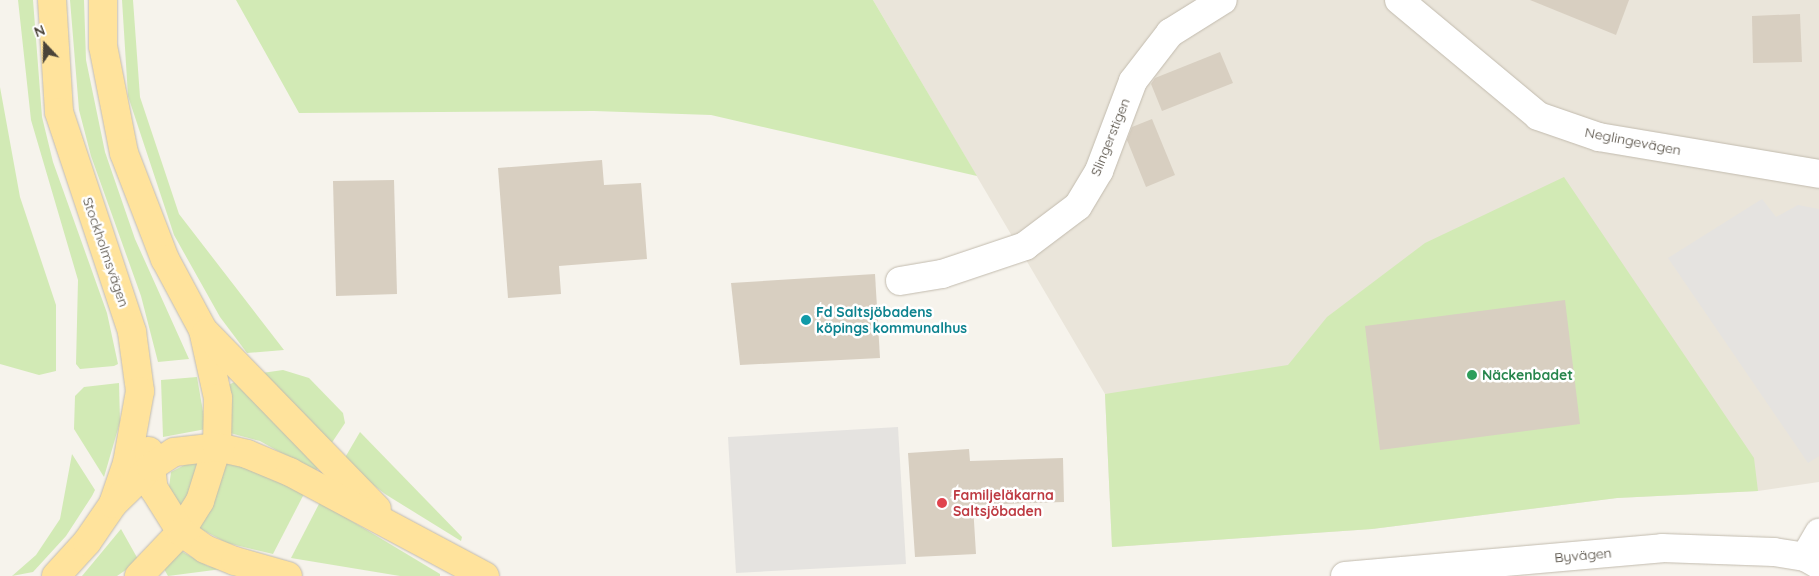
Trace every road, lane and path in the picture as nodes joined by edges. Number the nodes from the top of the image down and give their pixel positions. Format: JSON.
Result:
{"nodes":[{"id":1,"x":52,"y":0,"type":"edge"},
{"id":2,"x":103,"y":0,"type":"edge"},
{"id":3,"x":1223,"y":0,"type":"edge"},
{"id":4,"x":1399,"y":0,"type":"edge"},
{"id":5,"x":1819,"y":174,"type":"edge"},
{"id":6,"x":900,"y":281,"type":"dead end"},
{"id":7,"x":203,"y":330,"type":"junction"},
{"id":8,"x":140,"y":391,"type":"junction"},
{"id":9,"x":217,"y":447,"type":"junction"},
{"id":10,"x":151,"y":467,"type":"junction"},
{"id":11,"x":113,"y":504,"type":"junction"},
{"id":12,"x":392,"y":524,"type":"junction"},
{"id":13,"x":181,"y":532,"type":"junction"},
{"id":14,"x":1819,"y":532,"type":"edge"},
{"id":15,"x":1812,"y":561,"type":"edge"},
{"id":16,"x":271,"y":575,"type":"edge"},
{"id":17,"x":56,"y":576,"type":"edge"},
{"id":18,"x":139,"y":576,"type":"edge"},
{"id":19,"x":486,"y":576,"type":"edge"},
{"id":20,"x":1345,"y":576,"type":"edge"}],
"edges":[{"from":1,"to":8,"type":"main road","name":"Stockholmsvägen"},
{"from":2,"to":7,"type":"main road"},
{"from":3,"to":6,"type":"street","name":"Slingerstigen"},
{"from":4,"to":5,"type":"street","name":"Neglingevägen"},
{"from":7,"to":9,"type":"main road"},
{"from":7,"to":12,"type":"main road"},
{"from":8,"to":10,"type":"main road"},
{"from":8,"to":11,"type":"main road","name":"Stockholmsvägen"},
{"from":9,"to":10,"type":"main road"},
{"from":9,"to":12,"type":"main road"},
{"from":9,"to":13,"type":"main road"},
{"from":10,"to":11,"type":"main road"},
{"from":10,"to":13,"type":"main road"},
{"from":11,"to":17,"type":"main road"},
{"from":12,"to":19,"type":"main road"},
{"from":13,"to":16,"type":"main road"},
{"from":13,"to":18,"type":"main road"},
{"from":14,"to":15,"type":"street"},
{"from":15,"to":20,"type":"street","name":"Byvägen"}]}
